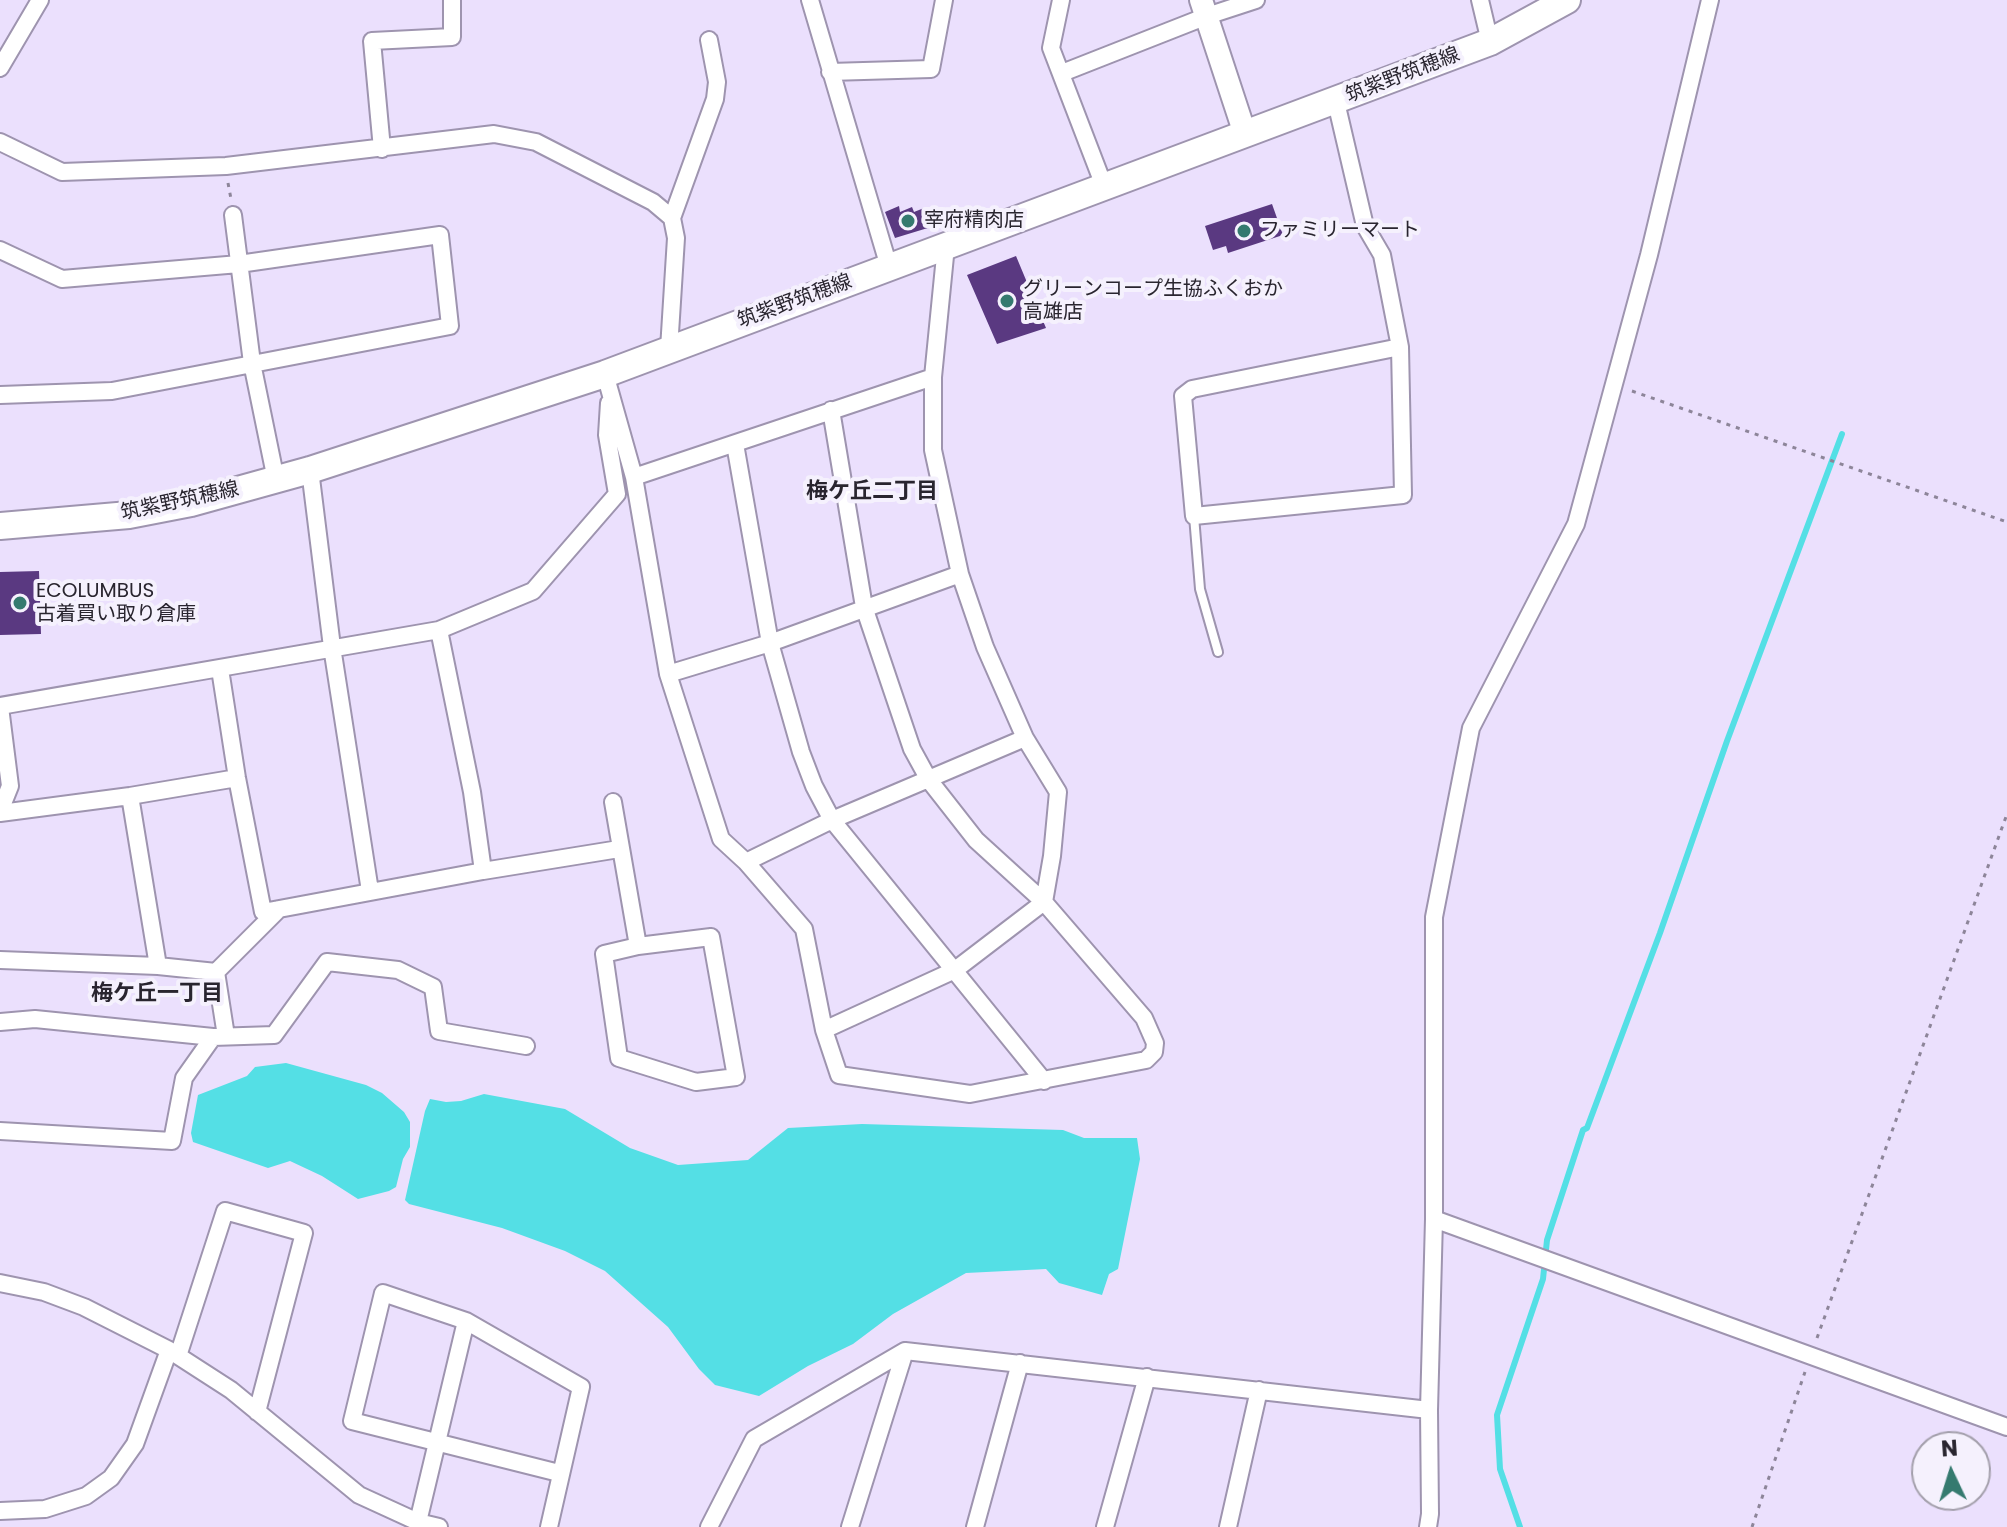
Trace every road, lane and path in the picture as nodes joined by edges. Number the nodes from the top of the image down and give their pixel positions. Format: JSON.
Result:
{"nodes":[{"id":1,"x":40,"y":0,"type":"edge"},
{"id":2,"x":452,"y":0,"type":"edge"},
{"id":3,"x":810,"y":0,"type":"edge"},
{"id":4,"x":944,"y":0,"type":"edge"},
{"id":5,"x":1061,"y":0,"type":"edge"},
{"id":6,"x":1256,"y":0,"type":"edge"},
{"id":7,"x":1480,"y":0,"type":"edge"},
{"id":8,"x":1567,"y":0,"type":"edge"},
{"id":9,"x":1710,"y":0,"type":"edge"},
{"id":10,"x":1204,"y":8,"type":"edge"},
{"id":11,"x":709,"y":40,"type":"dead end"},
{"id":12,"x":1490,"y":42,"type":"junction"},
{"id":13,"x":0,"y":68,"type":"edge"},
{"id":14,"x":830,"y":72,"type":"junction"},
{"id":15,"x":1062,"y":73,"type":"junction"},
{"id":16,"x":1336,"y":102,"type":"junction"},
{"id":17,"x":1245,"y":134,"type":"junction"},
{"id":18,"x":0,"y":142,"type":"edge"},
{"id":19,"x":382,"y":149,"type":"junction"},
{"id":20,"x":226,"y":166,"type":"junction"},
{"id":21,"x":1104,"y":186,"type":"junction"},
{"id":22,"x":233,"y":215,"type":"joint"},
{"id":23,"x":672,"y":218,"type":"junction"},
{"id":24,"x":946,"y":246,"type":"junction"},
{"id":25,"x":0,"y":250,"type":"edge"},
{"id":26,"x":239,"y":264,"type":"junction"},
{"id":27,"x":889,"y":267,"type":"junction"},
{"id":28,"x":1400,"y":347,"type":"junction"},
{"id":29,"x":669,"y":349,"type":"junction"},
{"id":30,"x":252,"y":363,"type":"junction"},
{"id":31,"x":933,"y":377,"type":"junction"},
{"id":32,"x":608,"y":382,"type":"junction"},
{"id":33,"x":1613,"y":384,"type":"junction"},
{"id":34,"x":0,"y":395,"type":"edge"},
{"id":35,"x":831,"y":410,"type":"junction"},
{"id":36,"x":735,"y":444,"type":"junction"},
{"id":37,"x":310,"y":470,"type":"junction"},
{"id":38,"x":634,"y":477,"type":"junction"},
{"id":39,"x":276,"y":480,"type":"junction"},
{"id":40,"x":1194,"y":516,"type":"junction"},
{"id":41,"x":2007,"y":522,"type":"edge"},
{"id":42,"x":0,"y":526,"type":"edge"},
{"id":43,"x":960,"y":574,"type":"junction"},
{"id":44,"x":864,"y":607,"type":"junction"},
{"id":45,"x":439,"y":630,"type":"junction"},
{"id":46,"x":770,"y":643,"type":"junction"},
{"id":47,"x":332,"y":647,"type":"junction"},
{"id":48,"x":1218,"y":652,"type":"dead end"},
{"id":49,"x":220,"y":669,"type":"junction"},
{"id":50,"x":668,"y":674,"type":"junction"},
{"id":51,"x":0,"y":707,"type":"edge"},
{"id":52,"x":1025,"y":738,"type":"junction"},
{"id":53,"x":237,"y":778,"type":"junction"},
{"id":54,"x":929,"y":780,"type":"junction"},
{"id":55,"x":130,"y":796,"type":"junction"},
{"id":56,"x":613,"y":802,"type":"dead end"},
{"id":57,"x":0,"y":812,"type":"edge"},
{"id":58,"x":2007,"y":814,"type":"edge"},
{"id":59,"x":832,"y":820,"type":"junction"},
{"id":60,"x":619,"y":849,"type":"junction"},
{"id":61,"x":746,"y":862,"type":"junction"},
{"id":62,"x":483,"y":871,"type":"junction"},
{"id":63,"x":370,"y":891,"type":"junction"},
{"id":64,"x":1044,"y":902,"type":"junction"},
{"id":65,"x":279,"y":909,"type":"junction"},
{"id":66,"x":638,"y":946,"type":"junction"},
{"id":67,"x":0,"y":960,"type":"edge"},
{"id":68,"x":158,"y":966,"type":"junction"},
{"id":69,"x":955,"y":970,"type":"junction"},
{"id":70,"x":216,"y":972,"type":"junction"},
{"id":71,"x":0,"y":1022,"type":"edge"},
{"id":72,"x":824,"y":1030,"type":"junction"},
{"id":73,"x":220,"y":1037,"type":"junction"},
{"id":74,"x":526,"y":1046,"type":"dead end"},
{"id":75,"x":1044,"y":1081,"type":"junction"},
{"id":76,"x":0,"y":1131,"type":"edge"},
{"id":77,"x":1434,"y":1219,"type":"junction"},
{"id":78,"x":0,"y":1283,"type":"edge"},
{"id":79,"x":466,"y":1321,"type":"junction"},
{"id":80,"x":905,"y":1351,"type":"junction"},
{"id":81,"x":173,"y":1353,"type":"junction"},
{"id":82,"x":1811,"y":1354,"type":"junction"},
{"id":83,"x":1020,"y":1363,"type":"junction"},
{"id":84,"x":1147,"y":1377,"type":"junction"},
{"id":85,"x":1259,"y":1390,"type":"junction"},
{"id":86,"x":1429,"y":1410,"type":"junction"},
{"id":87,"x":257,"y":1412,"type":"junction"},
{"id":88,"x":2007,"y":1427,"type":"edge"},
{"id":89,"x":438,"y":1444,"type":"junction"},
{"id":90,"x":559,"y":1473,"type":"junction"},
{"id":91,"x":0,"y":1511,"type":"edge"},
{"id":92,"x":418,"y":1522,"type":"junction"},
{"id":93,"x":439,"y":1527,"type":"edge"},
{"id":94,"x":549,"y":1527,"type":"edge"},
{"id":95,"x":709,"y":1527,"type":"edge"},
{"id":96,"x":850,"y":1527,"type":"edge"},
{"id":97,"x":975,"y":1527,"type":"edge"},
{"id":98,"x":1105,"y":1527,"type":"edge"},
{"id":99,"x":1228,"y":1527,"type":"edge"},
{"id":100,"x":1428,"y":1527,"type":"edge"},
{"id":101,"x":1752,"y":1527,"type":"edge"}],
"edges":[{"from":1,"to":13,"type":"street"},
{"from":2,"to":19,"type":"street"},
{"from":3,"to":14,"type":"street"},
{"from":4,"to":14,"type":"street"},
{"from":5,"to":15,"type":"street"},
{"from":6,"to":10,"type":"street"},
{"from":7,"to":12,"type":"street"},
{"from":8,"to":12,"type":"main road","name":"筑紫野筑穂線"},
{"from":9,"to":33,"type":"street"},
{"from":10,"to":15,"type":"street"},
{"from":10,"to":17,"type":"street"},
{"from":11,"to":23,"type":"street"},
{"from":12,"to":16,"type":"main road","name":"筑紫野筑穂線"},
{"from":14,"to":27,"type":"street"},
{"from":15,"to":21,"type":"street"},
{"from":16,"to":17,"type":"main road","name":"筑紫野筑穂線"},
{"from":16,"to":28,"type":"street"},
{"from":17,"to":21,"type":"main road","name":"筑紫野筑穂線"},
{"from":18,"to":20,"type":"street"},
{"from":19,"to":20,"type":"street"},
{"from":19,"to":23,"type":"street"},
{"from":20,"to":22,"type":"path"},
{"from":21,"to":24,"type":"main road","name":"筑紫野筑穂線"},
{"from":22,"to":26,"type":"street"},
{"from":23,"to":29,"type":"street"},
{"from":24,"to":27,"type":"main road","name":"筑紫野筑穂線"},
{"from":24,"to":31,"type":"street"},
{"from":25,"to":26,"type":"street"},
{"from":26,"to":30,"type":"street"},
{"from":26,"to":30,"type":"street"},
{"from":27,"to":29,"type":"main road","name":"筑紫野筑穂線"},
{"from":28,"to":40,"type":"street"},
{"from":28,"to":40,"type":"street"},
{"from":29,"to":32,"type":"main road","name":"筑紫野筑穂線"},
{"from":30,"to":34,"type":"street"},
{"from":30,"to":39,"type":"street"},
{"from":31,"to":35,"type":"street"},
{"from":31,"to":43,"type":"street"},
{"from":32,"to":37,"type":"main road","name":"筑紫野筑穂線"},
{"from":32,"to":38,"type":"street"},
{"from":32,"to":45,"type":"street"},
{"from":33,"to":41,"type":"path"},
{"from":33,"to":77,"type":"street"},
{"from":35,"to":36,"type":"street"},
{"from":35,"to":44,"type":"street"},
{"from":36,"to":38,"type":"street"},
{"from":36,"to":46,"type":"street"},
{"from":37,"to":39,"type":"main road","name":"筑紫野筑穂線"},
{"from":37,"to":47,"type":"street"},
{"from":38,"to":50,"type":"street"},
{"from":39,"to":42,"type":"main road","name":"筑紫野筑穂線"},
{"from":40,"to":48,"type":"lane"},
{"from":43,"to":44,"type":"street"},
{"from":43,"to":52,"type":"street"},
{"from":44,"to":46,"type":"street"},
{"from":44,"to":54,"type":"street"},
{"from":45,"to":47,"type":"street"},
{"from":45,"to":62,"type":"street"},
{"from":46,"to":50,"type":"street"},
{"from":46,"to":59,"type":"street"},
{"from":47,"to":49,"type":"street"},
{"from":47,"to":63,"type":"street"},
{"from":49,"to":51,"type":"street"},
{"from":49,"to":53,"type":"street"},
{"from":50,"to":61,"type":"street"},
{"from":51,"to":57,"type":"street"},
{"from":52,"to":54,"type":"street"},
{"from":52,"to":64,"type":"street"},
{"from":53,"to":55,"type":"street"},
{"from":53,"to":65,"type":"street"},
{"from":54,"to":59,"type":"street"},
{"from":54,"to":64,"type":"street"},
{"from":55,"to":57,"type":"street"},
{"from":55,"to":68,"type":"street"},
{"from":56,"to":60,"type":"street"},
{"from":58,"to":82,"type":"path"},
{"from":59,"to":61,"type":"street"},
{"from":59,"to":69,"type":"street"},
{"from":60,"to":62,"type":"street"},
{"from":60,"to":66,"type":"street"},
{"from":61,"to":72,"type":"street"},
{"from":62,"to":63,"type":"street"},
{"from":63,"to":65,"type":"street"},
{"from":64,"to":69,"type":"street"},
{"from":64,"to":75,"type":"street"},
{"from":65,"to":70,"type":"street"},
{"from":66,"to":66,"type":"street"},
{"from":67,"to":68,"type":"street"},
{"from":68,"to":70,"type":"street"},
{"from":69,"to":72,"type":"street"},
{"from":69,"to":75,"type":"street"},
{"from":70,"to":73,"type":"street"},
{"from":71,"to":73,"type":"street"},
{"from":72,"to":75,"type":"street"},
{"from":73,"to":74,"type":"street"},
{"from":73,"to":76,"type":"street"},
{"from":77,"to":82,"type":"street"},
{"from":77,"to":86,"type":"street"},
{"from":78,"to":81,"type":"street"},
{"from":79,"to":89,"type":"street"},
{"from":79,"to":89,"type":"street"},
{"from":79,"to":90,"type":"street"},
{"from":80,"to":83,"type":"street"},
{"from":80,"to":95,"type":"street"},
{"from":80,"to":96,"type":"street"},
{"from":81,"to":87,"type":"street"},
{"from":81,"to":87,"type":"street"},
{"from":81,"to":91,"type":"street"},
{"from":82,"to":88,"type":"street"},
{"from":82,"to":101,"type":"path"},
{"from":83,"to":84,"type":"street"},
{"from":83,"to":97,"type":"street"},
{"from":84,"to":85,"type":"street"},
{"from":84,"to":98,"type":"street"},
{"from":85,"to":86,"type":"street"},
{"from":85,"to":99,"type":"street"},
{"from":86,"to":100,"type":"street"},
{"from":87,"to":92,"type":"street"},
{"from":89,"to":90,"type":"street"},
{"from":89,"to":92,"type":"street"},
{"from":90,"to":94,"type":"street"},
{"from":92,"to":93,"type":"street"}]}
